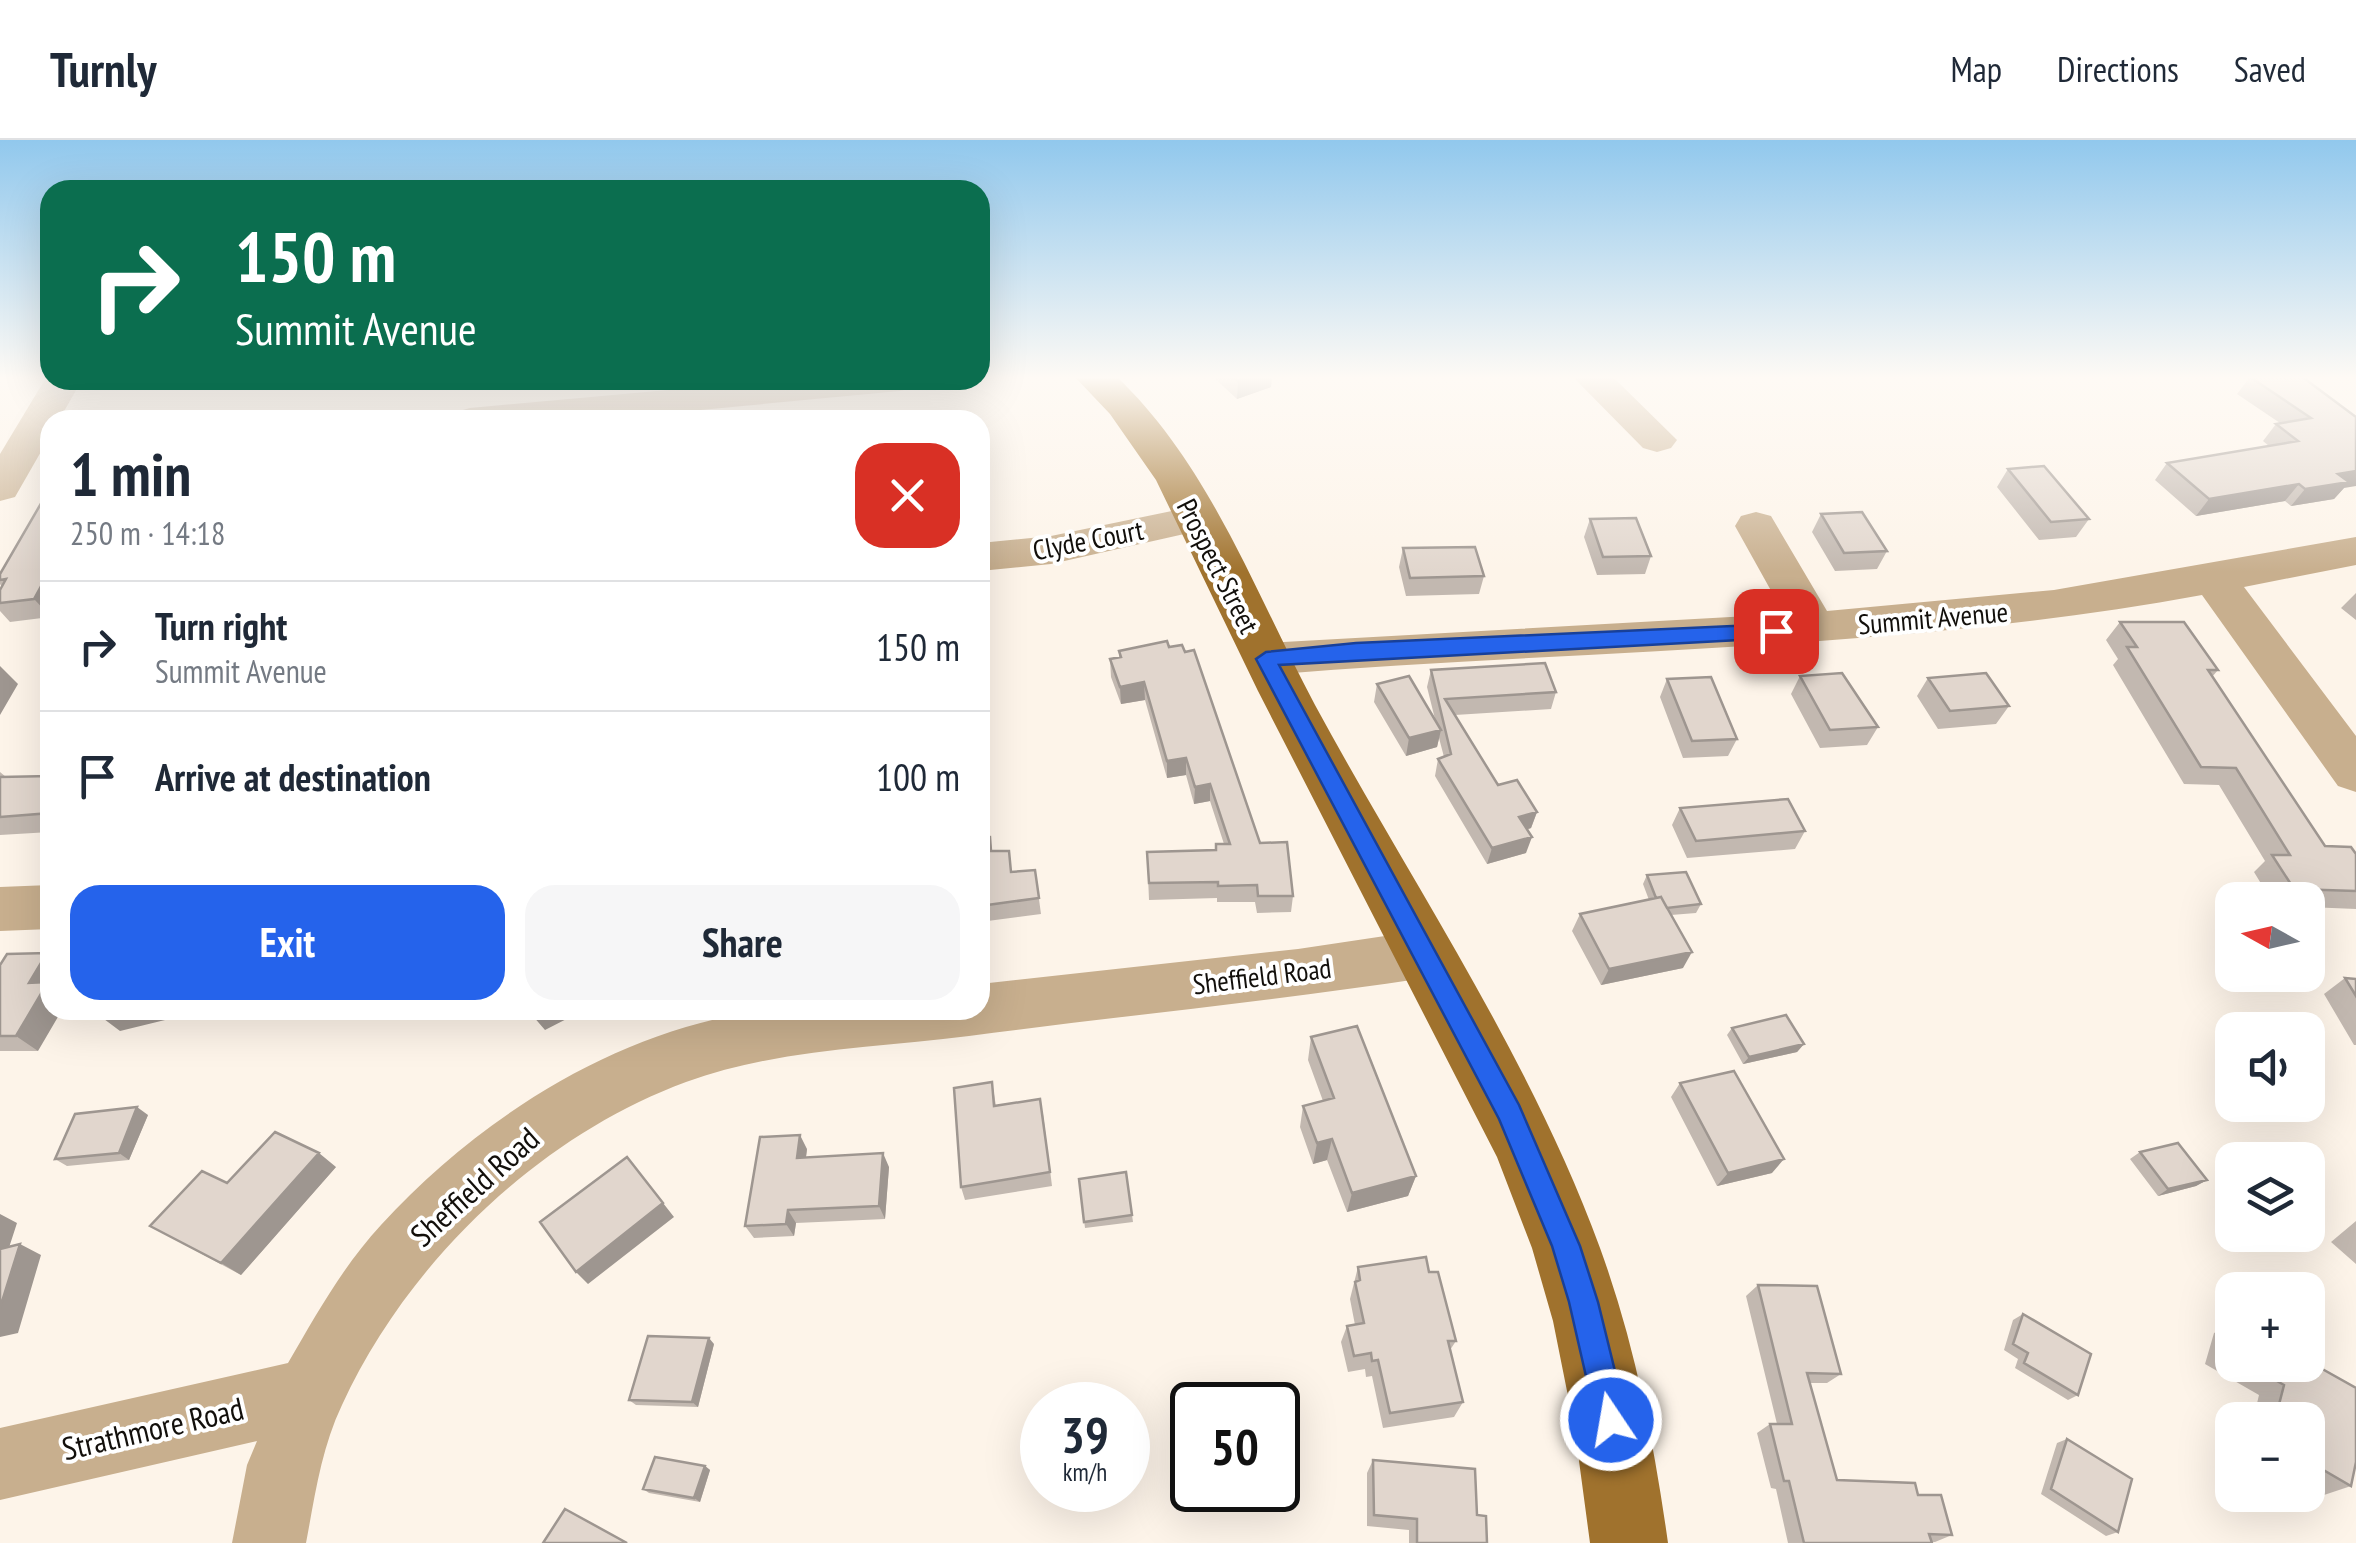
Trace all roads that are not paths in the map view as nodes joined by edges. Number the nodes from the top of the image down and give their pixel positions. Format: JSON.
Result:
{"nodes":[{"id":1,"x":30,"y":441,"type":"edge"},
{"id":2,"x":1150,"y":441,"type":"edge"},
{"id":3,"x":17,"y":466,"type":"edge"},
{"id":4,"x":1196,"y":519,"type":"junction"},
{"id":5,"x":1756,"y":526,"type":"dead end"},
{"id":6,"x":2356,"y":550,"type":"edge"},
{"id":7,"x":990,"y":556,"type":"edge"},
{"id":8,"x":2214,"y":579,"type":"junction"},
{"id":9,"x":1815,"y":629,"type":"junction"},
{"id":10,"x":1266,"y":659,"type":"junction"},
{"id":11,"x":2356,"y":772,"type":"edge"},
{"id":12,"x":40,"y":907,"type":"edge"},
{"id":13,"x":0,"y":909,"type":"edge"},
{"id":14,"x":1425,"y":954,"type":"junction"},
{"id":15,"x":990,"y":1008,"type":"edge"},
{"id":16,"x":878,"y":1020,"type":"edge"},
{"id":17,"x":307,"y":1394,"type":"junction"},
{"id":18,"x":0,"y":1464,"type":"edge"},
{"id":19,"x":269,"y":1543,"type":"edge"},
{"id":20,"x":1630,"y":1543,"type":"edge"}],
"edges":[{"from":1,"to":3,"type":"street"},
{"from":2,"to":4,"type":"main road","name":"Prospect Street"},
{"from":4,"to":7,"type":"street","name":"Clyde Court"},
{"from":4,"to":10,"type":"main road","name":"Prospect Street"},
{"from":5,"to":9,"type":"street"},
{"from":6,"to":8,"type":"street","name":"Summit Avenue"},
{"from":8,"to":9,"type":"street","name":"Summit Avenue"},
{"from":8,"to":11,"type":"street"},
{"from":9,"to":10,"type":"street","name":"Summit Avenue"},
{"from":10,"to":14,"type":"main road","name":"Prospect Street"},
{"from":12,"to":13,"type":"street"},
{"from":14,"to":15,"type":"street","name":"Sheffield Road"},
{"from":14,"to":20,"type":"main road","name":"Prospect Street"},
{"from":16,"to":17,"type":"street","name":"Sheffield Road"},
{"from":17,"to":18,"type":"street","name":"Strathmore Road"},
{"from":17,"to":19,"type":"street","name":"Sheffield Road"}]}
